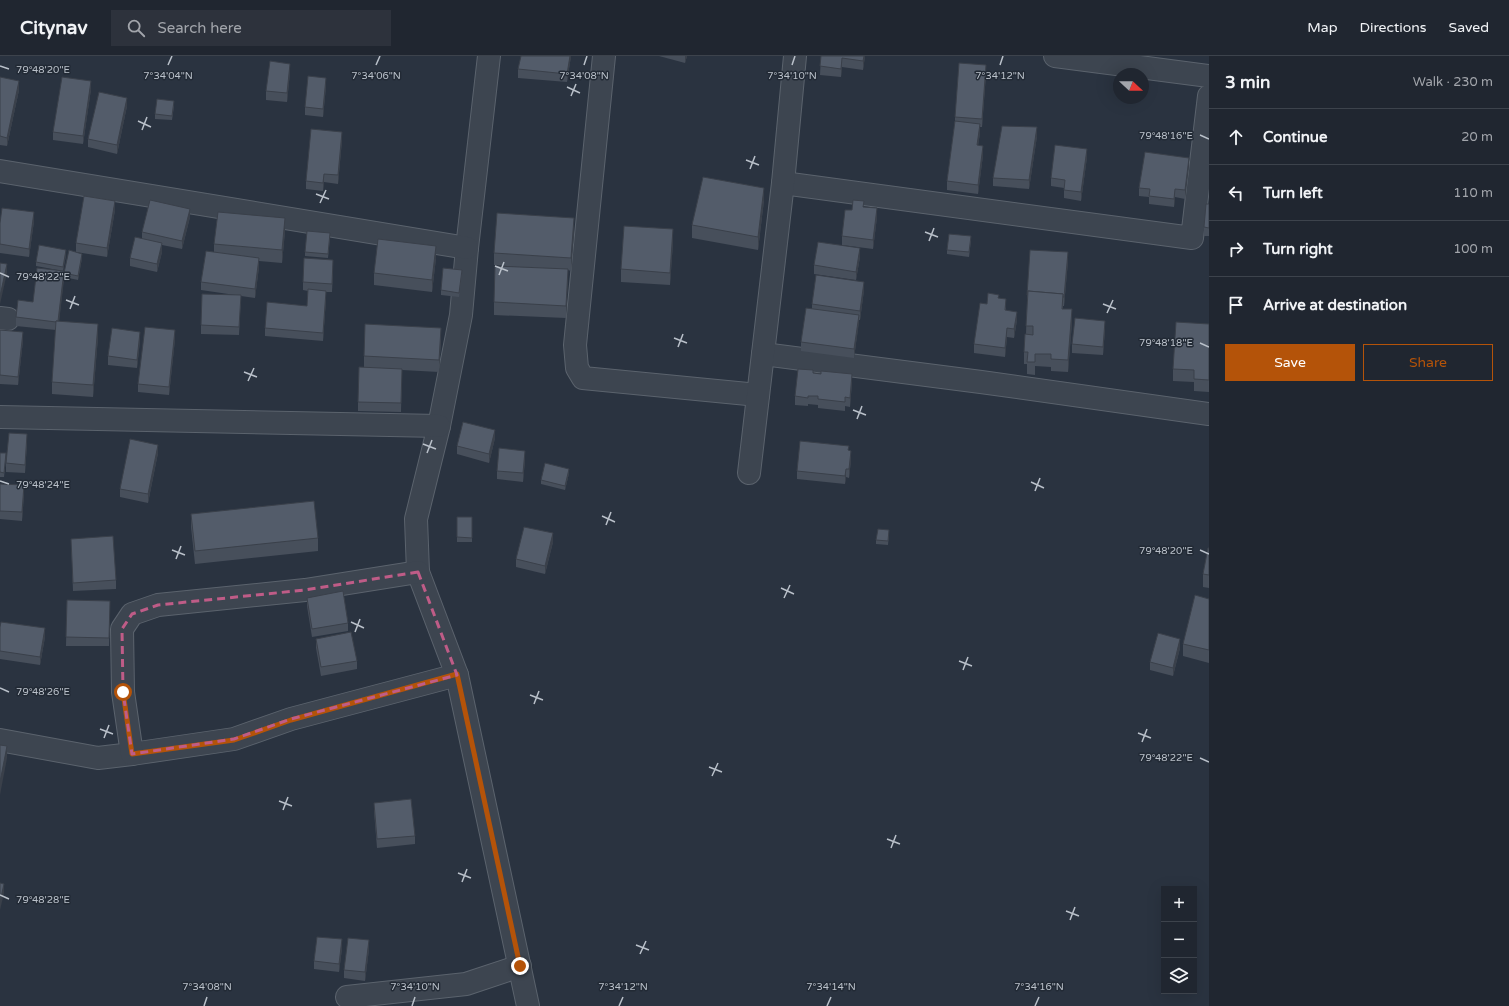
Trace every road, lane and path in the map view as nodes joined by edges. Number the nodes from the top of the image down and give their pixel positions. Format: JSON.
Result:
{"nodes":[{"id":1,"x":490,"y":56,"type":"edge"},
{"id":2,"x":604,"y":56,"type":"edge"},
{"id":3,"x":795,"y":56,"type":"edge"},
{"id":4,"x":1055,"y":56,"type":"edge"},
{"id":5,"x":1209,"y":76,"type":"edge"},
{"id":6,"x":1209,"y":96,"type":"edge"},
{"id":7,"x":0,"y":171,"type":"edge"},
{"id":8,"x":783,"y":183,"type":"junction"},
{"id":9,"x":1201,"y":239,"type":"edge"},
{"id":10,"x":467,"y":248,"type":"junction"},
{"id":11,"x":763,"y":354,"type":"junction"},
{"id":12,"x":758,"y":395,"type":"junction"},
{"id":13,"x":1209,"y":414,"type":"edge"},
{"id":14,"x":0,"y":417,"type":"edge"},
{"id":15,"x":439,"y":426,"type":"junction"},
{"id":16,"x":749,"y":473,"type":"dead end"},
{"id":17,"x":418,"y":572,"type":"junction"},
{"id":18,"x":457,"y":674,"type":"junction"},
{"id":19,"x":0,"y":740,"type":"edge"},
{"id":20,"x":132,"y":754,"type":"junction"},
{"id":21,"x":520,"y":966,"type":"junction"},
{"id":22,"x":347,"y":997,"type":"dead end"},
{"id":23,"x":528,"y":1006,"type":"edge"}],
"edges":[{"from":1,"to":10,"type":"street"},
{"from":2,"to":12,"type":"street"},
{"from":3,"to":8,"type":"street"},
{"from":4,"to":5,"type":"street"},
{"from":6,"to":9,"type":"street"},
{"from":7,"to":10,"type":"street"},
{"from":8,"to":9,"type":"street"},
{"from":8,"to":11,"type":"street"},
{"from":10,"to":15,"type":"street"},
{"from":11,"to":12,"type":"street"},
{"from":11,"to":13,"type":"street"},
{"from":12,"to":16,"type":"street"},
{"from":14,"to":15,"type":"street"},
{"from":15,"to":17,"type":"street"},
{"from":17,"to":18,"type":"street"},
{"from":17,"to":20,"type":"street"},
{"from":18,"to":20,"type":"street"},
{"from":18,"to":21,"type":"street"},
{"from":19,"to":20,"type":"street"},
{"from":21,"to":22,"type":"street"},
{"from":21,"to":23,"type":"street"}]}
